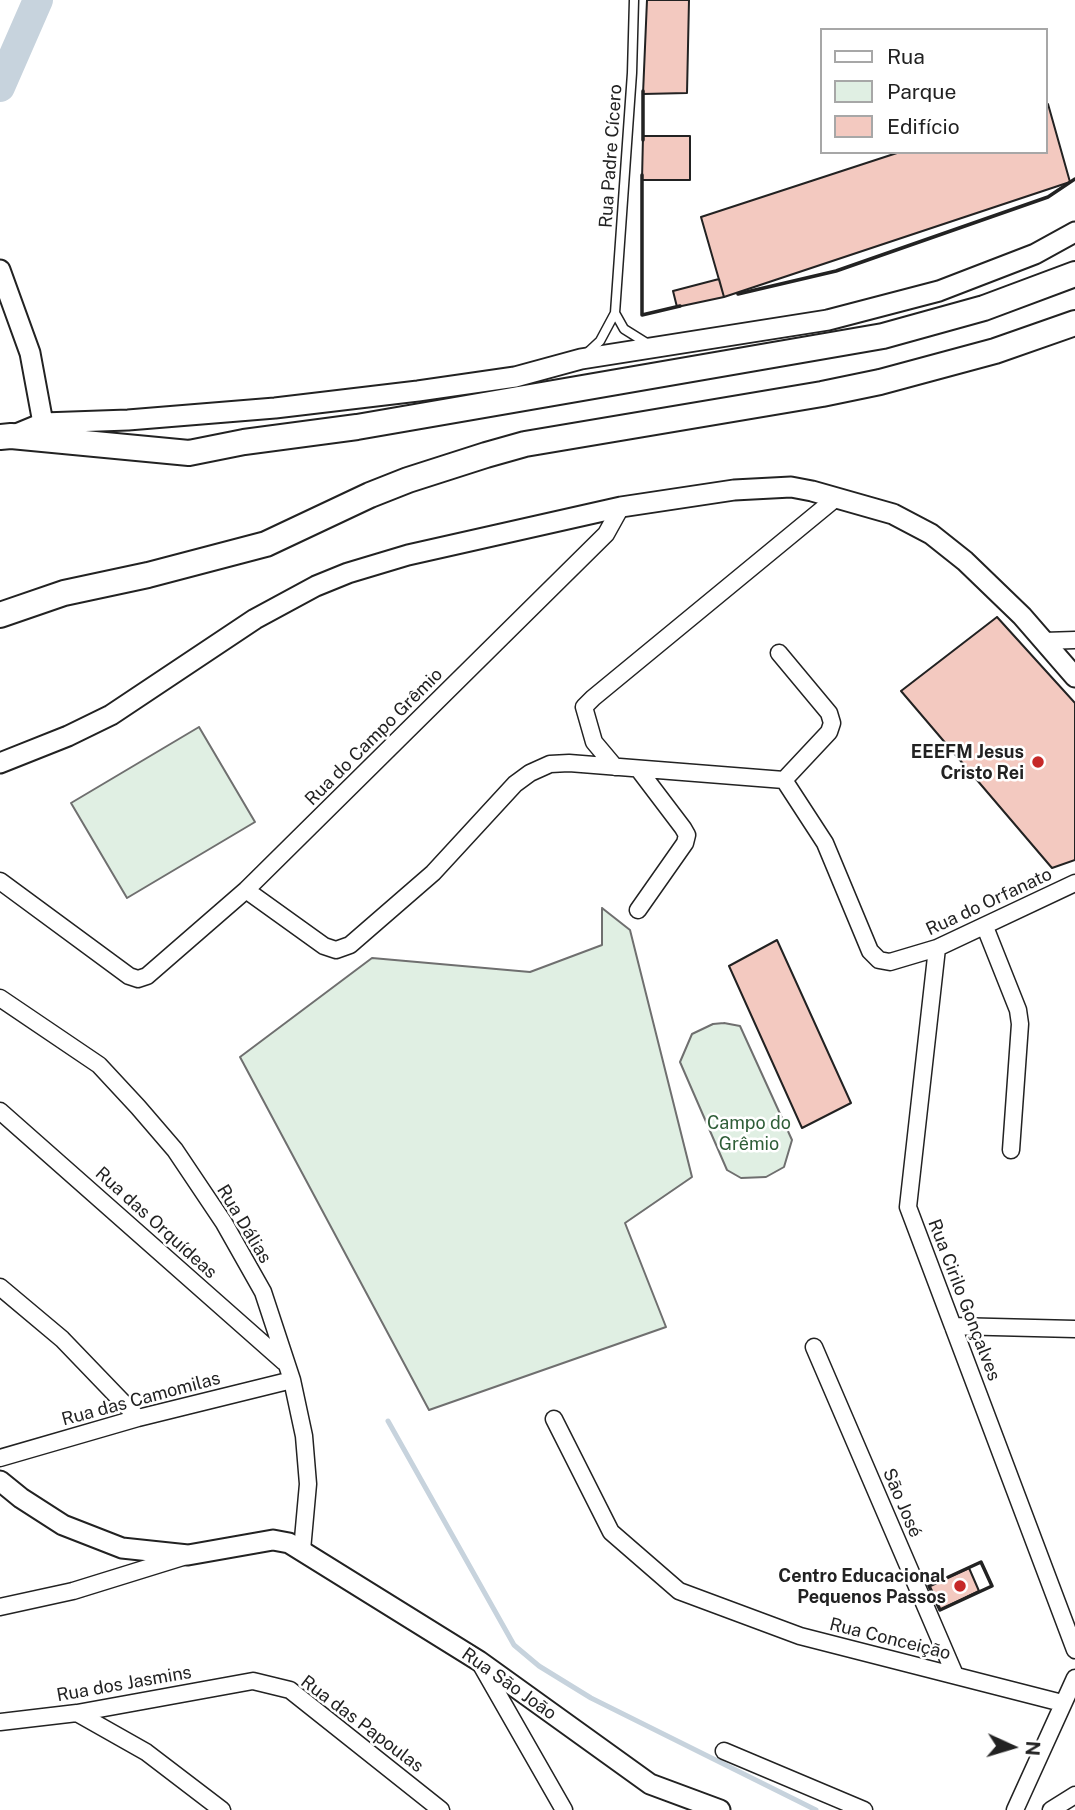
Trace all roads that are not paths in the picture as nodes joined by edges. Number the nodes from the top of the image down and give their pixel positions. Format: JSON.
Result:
{"nodes":[{"id":1,"x":634,"y":0,"type":"edge"},
{"id":2,"x":1075,"y":232,"type":"edge"},
{"id":3,"x":0,"y":270,"type":"edge"},
{"id":4,"x":1075,"y":274,"type":"edge"},
{"id":5,"x":615,"y":313,"type":"junction"},
{"id":6,"x":1075,"y":323,"type":"edge"},
{"id":7,"x":654,"y":347,"type":"junction"},
{"id":8,"x":582,"y":359,"type":"junction"},
{"id":9,"x":43,"y":423,"type":"junction"},
{"id":10,"x":6,"y":436,"type":"edge"},
{"id":11,"x":836,"y":498,"type":"junction"},
{"id":12,"x":621,"y":507,"type":"junction"},
{"id":13,"x":0,"y":615,"type":"edge"},
{"id":14,"x":1075,"y":640,"type":"edge"},
{"id":15,"x":1044,"y":641,"type":"junction"},
{"id":16,"x":779,"y":653,"type":"dead end"},
{"id":17,"x":1075,"y":677,"type":"edge"},
{"id":18,"x":0,"y":763,"type":"edge"},
{"id":19,"x":615,"y":768,"type":"junction"},
{"id":20,"x":639,"y":770,"type":"junction"},
{"id":21,"x":784,"y":780,"type":"junction"},
{"id":22,"x":0,"y":881,"type":"edge"},
{"id":23,"x":1075,"y":883,"type":"edge"},
{"id":24,"x":246,"y":890,"type":"junction"},
{"id":25,"x":638,"y":911,"type":"dead end"},
{"id":26,"x":985,"y":927,"type":"junction"},
{"id":27,"x":937,"y":948,"type":"junction"},
{"id":28,"x":0,"y":998,"type":"edge"},
{"id":29,"x":0,"y":1111,"type":"edge"},
{"id":30,"x":1011,"y":1150,"type":"dead end"},
{"id":31,"x":0,"y":1287,"type":"edge"},
{"id":32,"x":953,"y":1326,"type":"junction"},
{"id":33,"x":1075,"y":1329,"type":"edge"},
{"id":34,"x":814,"y":1347,"type":"dead end"},
{"id":35,"x":286,"y":1364,"type":"junction"},
{"id":36,"x":292,"y":1380,"type":"junction"},
{"id":37,"x":138,"y":1418,"type":"junction"},
{"id":38,"x":554,"y":1419,"type":"dead end"},
{"id":39,"x":0,"y":1458,"type":"edge"},
{"id":40,"x":0,"y":1481,"type":"edge"},
{"id":41,"x":302,"y":1550,"type":"junction"},
{"id":42,"x":188,"y":1555,"type":"junction"},
{"id":43,"x":0,"y":1607,"type":"edge"},
{"id":44,"x":1075,"y":1650,"type":"edge"},
{"id":45,"x":479,"y":1661,"type":"junction"},
{"id":46,"x":955,"y":1675,"type":"junction"},
{"id":47,"x":1075,"y":1678,"type":"edge"},
{"id":48,"x":253,"y":1681,"type":"joint"},
{"id":49,"x":1062,"y":1703,"type":"junction"},
{"id":50,"x":77,"y":1713,"type":"junction"},
{"id":51,"x":0,"y":1722,"type":"edge"},
{"id":52,"x":723,"y":1751,"type":"dead end"},
{"id":53,"x":1075,"y":1796,"type":"edge"},
{"id":54,"x":222,"y":1810,"type":"edge"},
{"id":55,"x":441,"y":1810,"type":"edge"},
{"id":56,"x":564,"y":1810,"type":"edge"},
{"id":57,"x":718,"y":1810,"type":"edge"},
{"id":58,"x":864,"y":1810,"type":"edge"},
{"id":59,"x":1015,"y":1810,"type":"edge"},
{"id":60,"x":1051,"y":1810,"type":"edge"}],
"edges":[{"from":1,"to":5,"type":"lane","name":"Rua Padre Cícero"},
{"from":2,"to":7,"type":"street"},
{"from":3,"to":9,"type":"street"},
{"from":4,"to":10,"type":"main road"},
{"from":5,"to":7,"type":"lane"},
{"from":5,"to":8,"type":"lane","name":"Rua Padre Cícero"},
{"from":6,"to":13,"type":"main road"},
{"from":7,"to":8,"type":"street"},
{"from":8,"to":9,"type":"street"},
{"from":9,"to":10,"type":"street"},
{"from":11,"to":12,"type":"street"},
{"from":11,"to":15,"type":"street"},
{"from":11,"to":19,"type":"street"},
{"from":12,"to":18,"type":"street"},
{"from":12,"to":24,"type":"street","name":"Rua do Campo Grêmio"},
{"from":14,"to":15,"type":"street"},
{"from":15,"to":17,"type":"street"},
{"from":16,"to":21,"type":"street"},
{"from":19,"to":20,"type":"street"},
{"from":19,"to":24,"type":"street"},
{"from":20,"to":21,"type":"street"},
{"from":20,"to":25,"type":"street"},
{"from":21,"to":27,"type":"street","name":"Rua do Orfanato"},
{"from":22,"to":24,"type":"street","name":"Rua do Campo Grêmio"},
{"from":23,"to":26,"type":"street","name":"Rua do Orfanato"},
{"from":26,"to":27,"type":"street","name":"Rua do Orfanato"},
{"from":26,"to":30,"type":"street"},
{"from":27,"to":32,"type":"street","name":"Rua Cirilo Gonçalves"},
{"from":28,"to":35,"type":"street","name":"Rua Dálias"},
{"from":29,"to":35,"type":"street","name":"Rua das Orquídeas"},
{"from":31,"to":37,"type":"street"},
{"from":32,"to":33,"type":"street"},
{"from":32,"to":44,"type":"street","name":"Rua Cirilo Gonçalves"},
{"from":34,"to":46,"type":"street","name":"São José"},
{"from":35,"to":36,"type":"street","name":"Rua Dálias"},
{"from":36,"to":37,"type":"street","name":"Rua das Camomilas"},
{"from":36,"to":41,"type":"street","name":"Rua Dálias"},
{"from":37,"to":39,"type":"street","name":"Rua das Camomilas"},
{"from":38,"to":46,"type":"street","name":"Rua Conceição"},
{"from":40,"to":42,"type":"street","name":"Rua São João"},
{"from":41,"to":42,"type":"street","name":"Rua São João"},
{"from":41,"to":45,"type":"street","name":"Rua São João"},
{"from":42,"to":43,"type":"street"},
{"from":45,"to":56,"type":"street"},
{"from":45,"to":57,"type":"street","name":"Rua São João"},
{"from":46,"to":49,"type":"street","name":"Rua Conceição"},
{"from":47,"to":49,"type":"street"},
{"from":48,"to":50,"type":"street","name":"Rua dos Jasmins"},
{"from":48,"to":55,"type":"street","name":"Rua das Papoulas"},
{"from":49,"to":59,"type":"street"},
{"from":50,"to":51,"type":"street","name":"Rua dos Jasmins"},
{"from":50,"to":54,"type":"street"},
{"from":52,"to":58,"type":"street"},
{"from":53,"to":60,"type":"street"}]}
